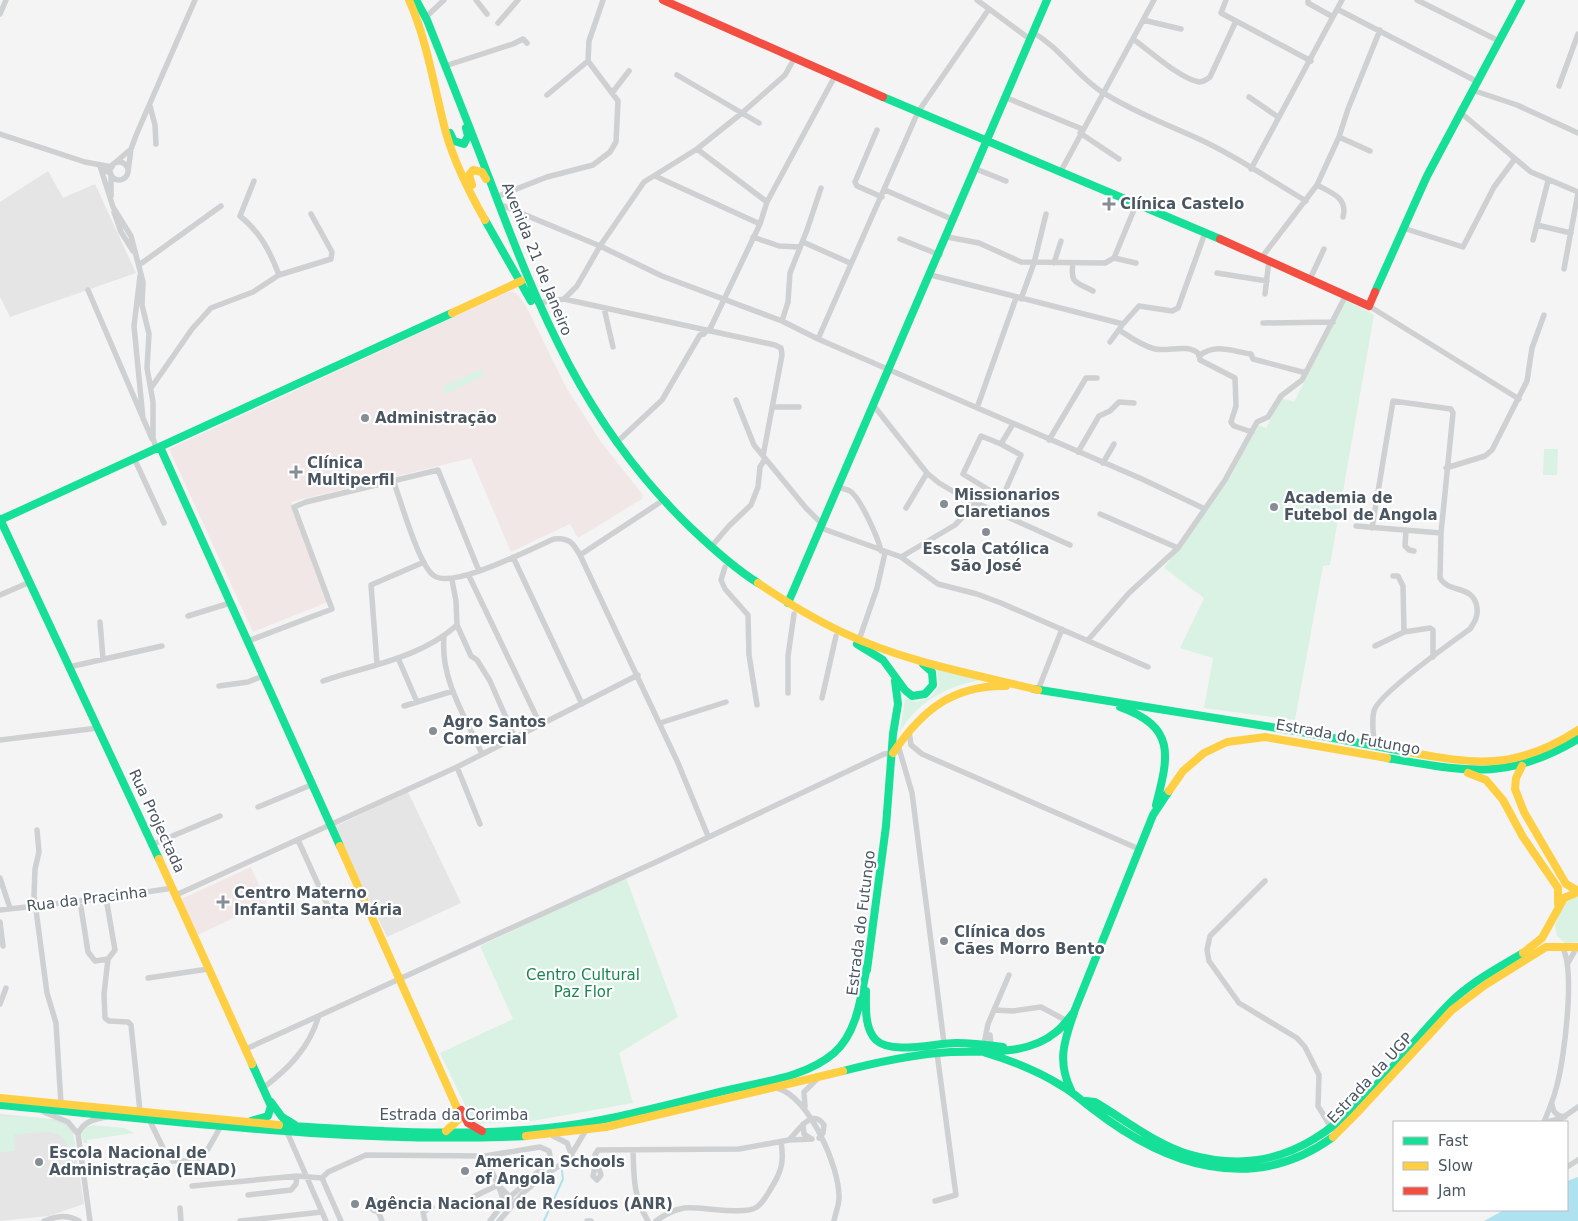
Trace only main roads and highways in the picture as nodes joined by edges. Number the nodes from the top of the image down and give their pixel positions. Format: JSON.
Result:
{"nodes":[{"id":1,"x":409,"y":0,"type":"edge"},
{"id":2,"x":416,"y":0,"type":"edge"},
{"id":3,"x":662,"y":0,"type":"edge"},
{"id":4,"x":1048,"y":0,"type":"edge"},
{"id":5,"x":1519,"y":1,"type":"edge"},
{"id":6,"x":446,"y":69,"type":"junction"},
{"id":7,"x":433,"y":78,"type":"junction"},
{"id":8,"x":989,"y":140,"type":"junction"},
{"id":9,"x":511,"y":262,"type":"junction"},
{"id":10,"x":521,"y":262,"type":"junction"},
{"id":11,"x":521,"y":280,"type":"junction"},
{"id":12,"x":158,"y":448,"type":"junction"},
{"id":13,"x":0,"y":520,"type":"edge"},
{"id":14,"x":788,"y":604,"type":"junction"},
{"id":15,"x":892,"y":652,"type":"junction"},
{"id":16,"x":884,"y":661,"type":"junction"},
{"id":17,"x":1038,"y":690,"type":"junction"},
{"id":18,"x":1078,"y":696,"type":"junction"},
{"id":19,"x":1578,"y":730,"type":"edge"},
{"id":20,"x":1578,"y":739,"type":"edge"},
{"id":21,"x":892,"y":753,"type":"junction"},
{"id":22,"x":1522,"y":766,"type":"junction"},
{"id":23,"x":1459,"y":770,"type":"junction"},
{"id":24,"x":1516,"y":794,"type":"junction"},
{"id":25,"x":1504,"y":800,"type":"junction"},
{"id":26,"x":1153,"y":815,"type":"junction"},
{"id":27,"x":1578,"y":892,"type":"edge"},
{"id":28,"x":1558,"y":904,"type":"junction"},
{"id":29,"x":1549,"y":928,"type":"junction"},
{"id":30,"x":1562,"y":947,"type":"junction"},
{"id":31,"x":1578,"y":947,"type":"edge"},
{"id":32,"x":867,"y":966,"type":"junction"},
{"id":33,"x":1074,"y":1012,"type":"junction"},
{"id":34,"x":985,"y":1047,"type":"junction"},
{"id":35,"x":1016,"y":1050,"type":"junction"},
{"id":36,"x":820,"y":1076,"type":"joint"},
{"id":37,"x":1072,"y":1092,"type":"junction"},
{"id":38,"x":0,"y":1098,"type":"edge"},
{"id":39,"x":268,"y":1098,"type":"junction"},
{"id":40,"x":1086,"y":1101,"type":"junction"},
{"id":41,"x":455,"y":1103,"type":"junction"},
{"id":42,"x":0,"y":1104,"type":"edge"},
{"id":43,"x":247,"y":1122,"type":"junction"},
{"id":44,"x":298,"y":1126,"type":"junction"},
{"id":45,"x":446,"y":1131,"type":"junction"},
{"id":46,"x":485,"y":1132,"type":"junction"}],
"edges":[{"from":1,"to":7,"type":"main road","name":"Avenida 21 de Janeiro"},
{"from":2,"to":6,"type":"main road","name":"Avenida 21 de Janeiro"},
{"from":3,"to":8,"type":"main road"},
{"from":4,"to":8,"type":"main road"},
{"from":5,"to":8,"type":"main road"},
{"from":6,"to":7,"type":"main road"},
{"from":6,"to":10,"type":"main road","name":"Avenida 21 de Janeiro"},
{"from":7,"to":9,"type":"main road","name":"Avenida 21 de Janeiro"},
{"from":8,"to":14,"type":"main road"},
{"from":9,"to":10,"type":"main road"},
{"from":9,"to":11,"type":"main road","name":"Avenida 21 de Janeiro"},
{"from":10,"to":14,"type":"main road","name":"Avenida 21 de Janeiro"},
{"from":11,"to":12,"type":"main road"},
{"from":11,"to":16,"type":"main road","name":"Avenida 21 de Janeiro"},
{"from":12,"to":13,"type":"main road"},
{"from":12,"to":41,"type":"main road"},
{"from":13,"to":39,"type":"main road","name":"Rua Projectada"},
{"from":14,"to":15,"type":"main road","name":"Avenida 21 de Janeiro"},
{"from":15,"to":16,"type":"main road"},
{"from":15,"to":17,"type":"main road","name":"Avenida 21 de Janeiro"},
{"from":16,"to":21,"type":"main road","name":"Estrada do Futungo"},
{"from":17,"to":18,"type":"main road","name":"Estrada do Futungo"},
{"from":17,"to":21,"type":"main road","name":"Estrada do Futungo"},
{"from":18,"to":19,"type":"main road","name":"Estrada do Futungo"},
{"from":18,"to":26,"type":"main road"},
{"from":20,"to":22,"type":"main road","name":"Estrada do Futungo"},
{"from":21,"to":32,"type":"main road","name":"Estrada do Futungo"},
{"from":22,"to":23,"type":"main road","name":"Estrada do Futungo"},
{"from":22,"to":24,"type":"main road"},
{"from":23,"to":25,"type":"main road"},
{"from":23,"to":26,"type":"main road","name":"Estrada do Futungo"},
{"from":24,"to":25,"type":"main road"},
{"from":24,"to":27,"type":"main road"},
{"from":25,"to":28,"type":"main road"},
{"from":26,"to":33,"type":"main road","name":"Estrada do Futungo"},
{"from":27,"to":28,"type":"main road"},
{"from":28,"to":29,"type":"main road","name":"Estrada da UGP"},
{"from":29,"to":30,"type":"main road"},
{"from":29,"to":40,"type":"main road","name":"Estrada da UGP"},
{"from":30,"to":31,"type":"main road","name":"Estrada da UGP"},
{"from":30,"to":40,"type":"main road","name":"Estrada da UGP"},
{"from":32,"to":34,"type":"main road","name":"Estrada do Futungo"},
{"from":32,"to":46,"type":"main road","name":"Estrada da Corimba"},
{"from":33,"to":35,"type":"main road","name":"Estrada do Futungo"},
{"from":33,"to":37,"type":"main road"},
{"from":34,"to":35,"type":"main road","name":"Estrada do Futungo"},
{"from":34,"to":35,"type":"main road","name":"Estrada do Futungo"},
{"from":34,"to":36,"type":"main road","name":"Estrada do Futungo"},
{"from":34,"to":37,"type":"main road","name":"Estrada da UGP"},
{"from":36,"to":42,"type":"main road","name":"Estrada da Corimba"},
{"from":37,"to":40,"type":"main road","name":"Estrada da UGP"},
{"from":38,"to":43,"type":"main road","name":"Estrada da Corimba"},
{"from":39,"to":43,"type":"main road"},
{"from":39,"to":44,"type":"main road","name":"Rua Projectada"},
{"from":41,"to":45,"type":"main road"},
{"from":41,"to":46,"type":"main road"},
{"from":43,"to":44,"type":"main road","name":"Estrada da Corimba"},
{"from":44,"to":45,"type":"main road","name":"Estrada da Corimba"},
{"from":45,"to":46,"type":"main road","name":"Estrada da Corimba"}]}
